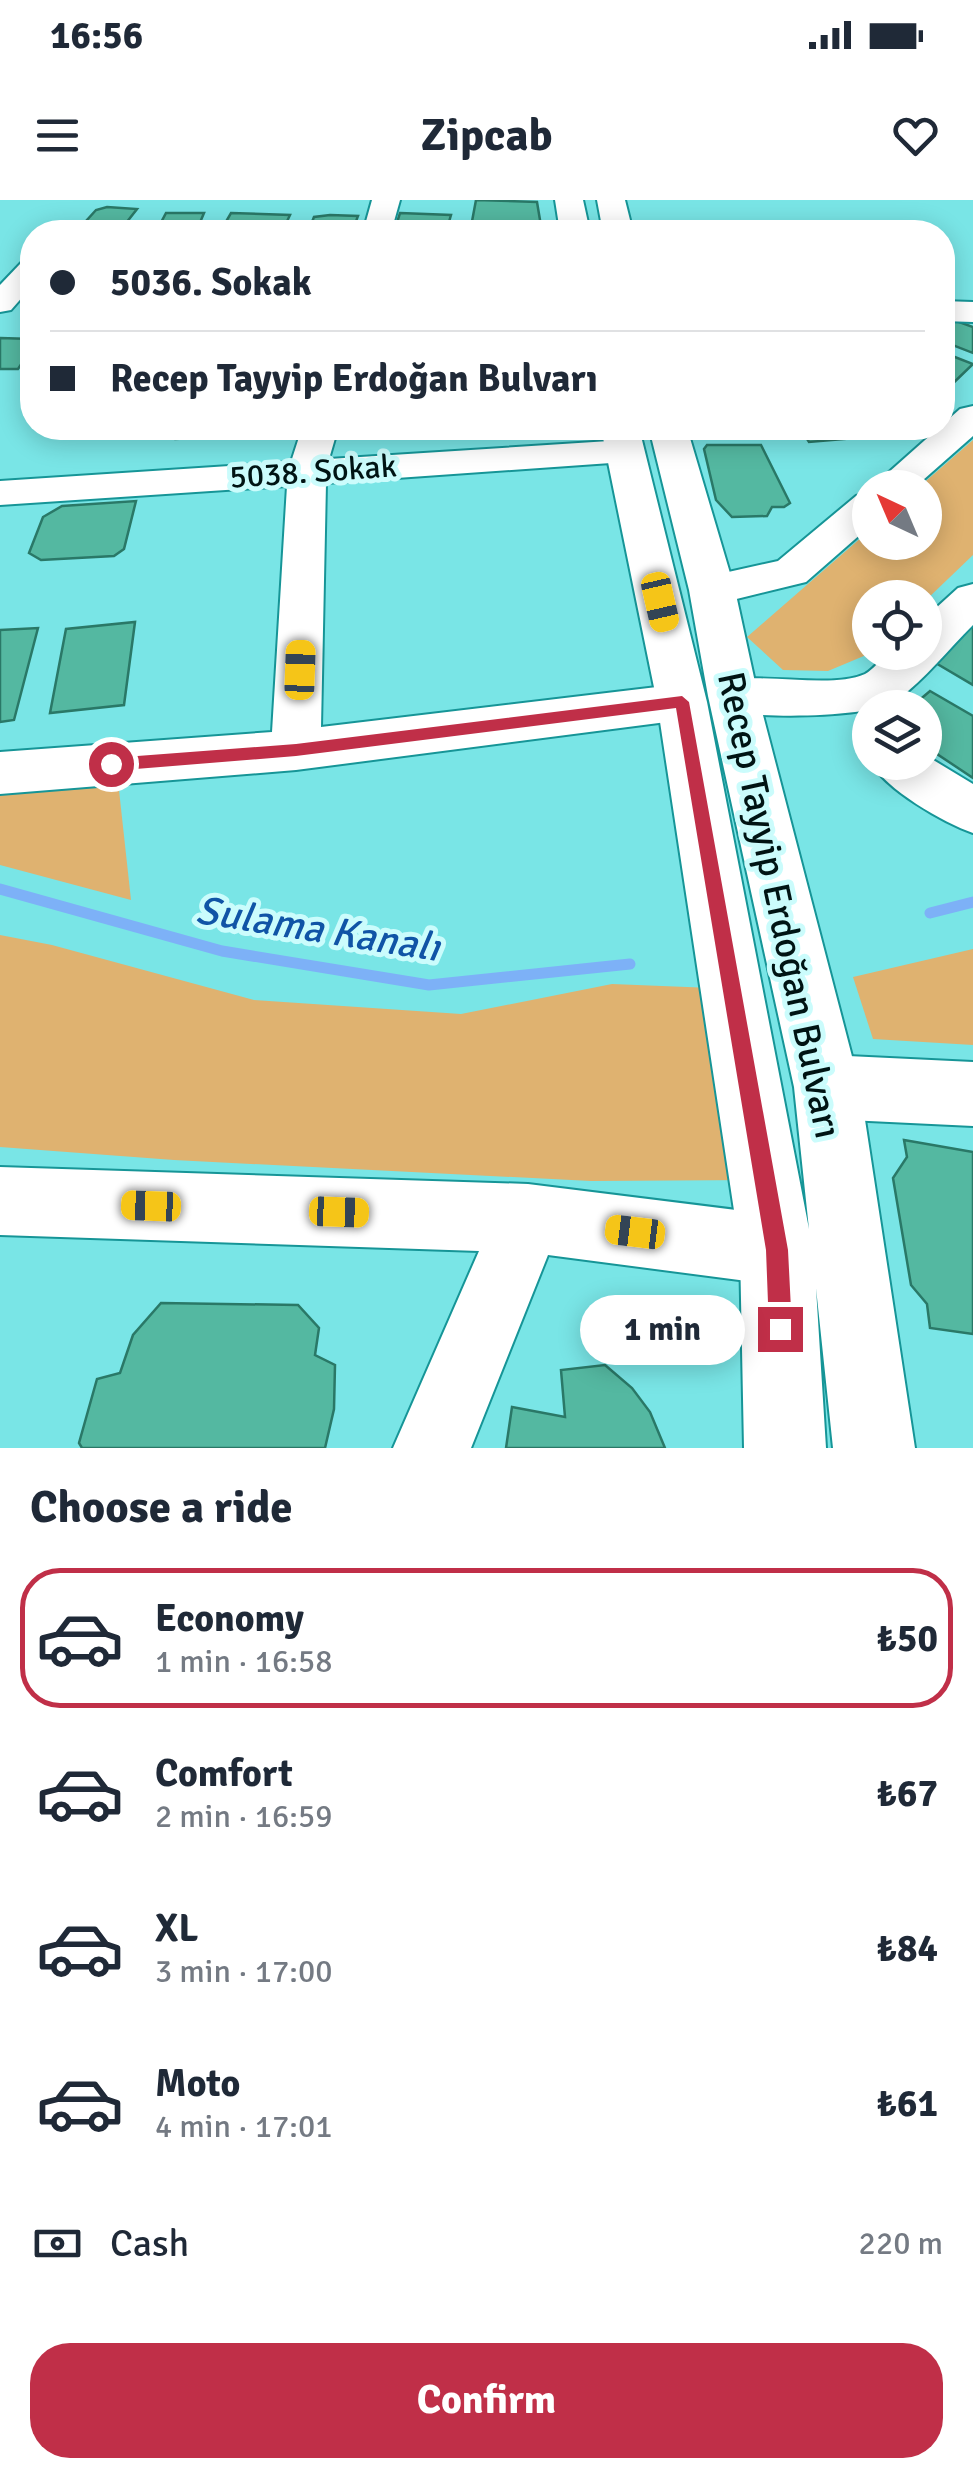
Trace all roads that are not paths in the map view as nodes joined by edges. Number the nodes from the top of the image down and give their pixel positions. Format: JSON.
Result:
{"nodes":[{"id":1,"x":20,"y":274,"type":"edge"},
{"id":2,"x":5,"y":318,"type":"edge"},
{"id":3,"x":316,"y":440,"type":"edge"},
{"id":4,"x":592,"y":440,"type":"edge"},
{"id":5,"x":639,"y":440,"type":"edge"},
{"id":6,"x":640,"y":440,"type":"edge"},
{"id":7,"x":946,"y":440,"type":"edge"},
{"id":8,"x":911,"y":470,"type":"edge"},
{"id":9,"x":307,"y":471,"type":"junction"},
{"id":10,"x":0,"y":493,"type":"edge"},
{"id":11,"x":852,"y":520,"type":"edge"},
{"id":12,"x":712,"y":590,"type":"junction"},
{"id":13,"x":973,"y":599,"type":"edge"},
{"id":14,"x":942,"y":629,"type":"edge"},
{"id":15,"x":899,"y":670,"type":"edge"},
{"id":16,"x":835,"y":696,"type":"junction"},
{"id":17,"x":708,"y":699,"type":"junction"},
{"id":18,"x":852,"y":717,"type":"edge"},
{"id":19,"x":296,"y":750,"type":"junction"},
{"id":20,"x":0,"y":772,"type":"edge"},
{"id":21,"x":924,"y":780,"type":"edge"},
{"id":22,"x":973,"y":812,"type":"edge"},
{"id":23,"x":827,"y":1087,"type":"junction"},
{"id":24,"x":973,"y":1094,"type":"edge"},
{"id":25,"x":0,"y":1201,"type":"edge"},
{"id":26,"x":528,"y":1218,"type":"junction"},
{"id":27,"x":777,"y":1250,"type":"junction"},
{"id":28,"x":432,"y":1448,"type":"edge"},
{"id":29,"x":785,"y":1448,"type":"edge"},
{"id":30,"x":874,"y":1448,"type":"edge"}],
"edges":[{"from":1,"to":2,"type":"street"},
{"from":3,"to":9,"type":"street"},
{"from":4,"to":9,"type":"street","name":"5038. Sokak"},
{"from":5,"to":17,"type":"main road","name":"Recep Tayyip Erdoğan Bulvarı"},
{"from":6,"to":12,"type":"main road","name":"Recep Tayyip Erdoğan Bulvarı"},
{"from":7,"to":8,"type":"street"},
{"from":9,"to":10,"type":"street","name":"5038. Sokak"},
{"from":9,"to":19,"type":"street"},
{"from":11,"to":12,"type":"street"},
{"from":12,"to":17,"type":"main road","name":"Recep Tayyip Erdoğan Bulvarı"},
{"from":13,"to":14,"type":"street"},
{"from":15,"to":16,"type":"street"},
{"from":16,"to":17,"type":"street"},
{"from":16,"to":18,"type":"street"},
{"from":17,"to":19,"type":"street"},
{"from":17,"to":23,"type":"main road","name":"Recep Tayyip Erdoğan Bulvarı"},
{"from":17,"to":27,"type":"main road","name":"Recep Tayyip Erdoğan Bulvarı"},
{"from":19,"to":20,"type":"street"},
{"from":21,"to":22,"type":"street"},
{"from":23,"to":24,"type":"street"},
{"from":23,"to":30,"type":"main road","name":"Recep Tayyip Erdoğan Bulvarı"},
{"from":25,"to":26,"type":"street"},
{"from":26,"to":27,"type":"street"},
{"from":26,"to":28,"type":"street"},
{"from":27,"to":29,"type":"main road","name":"Recep Tayyip Erdoğan Bulvarı"}]}
